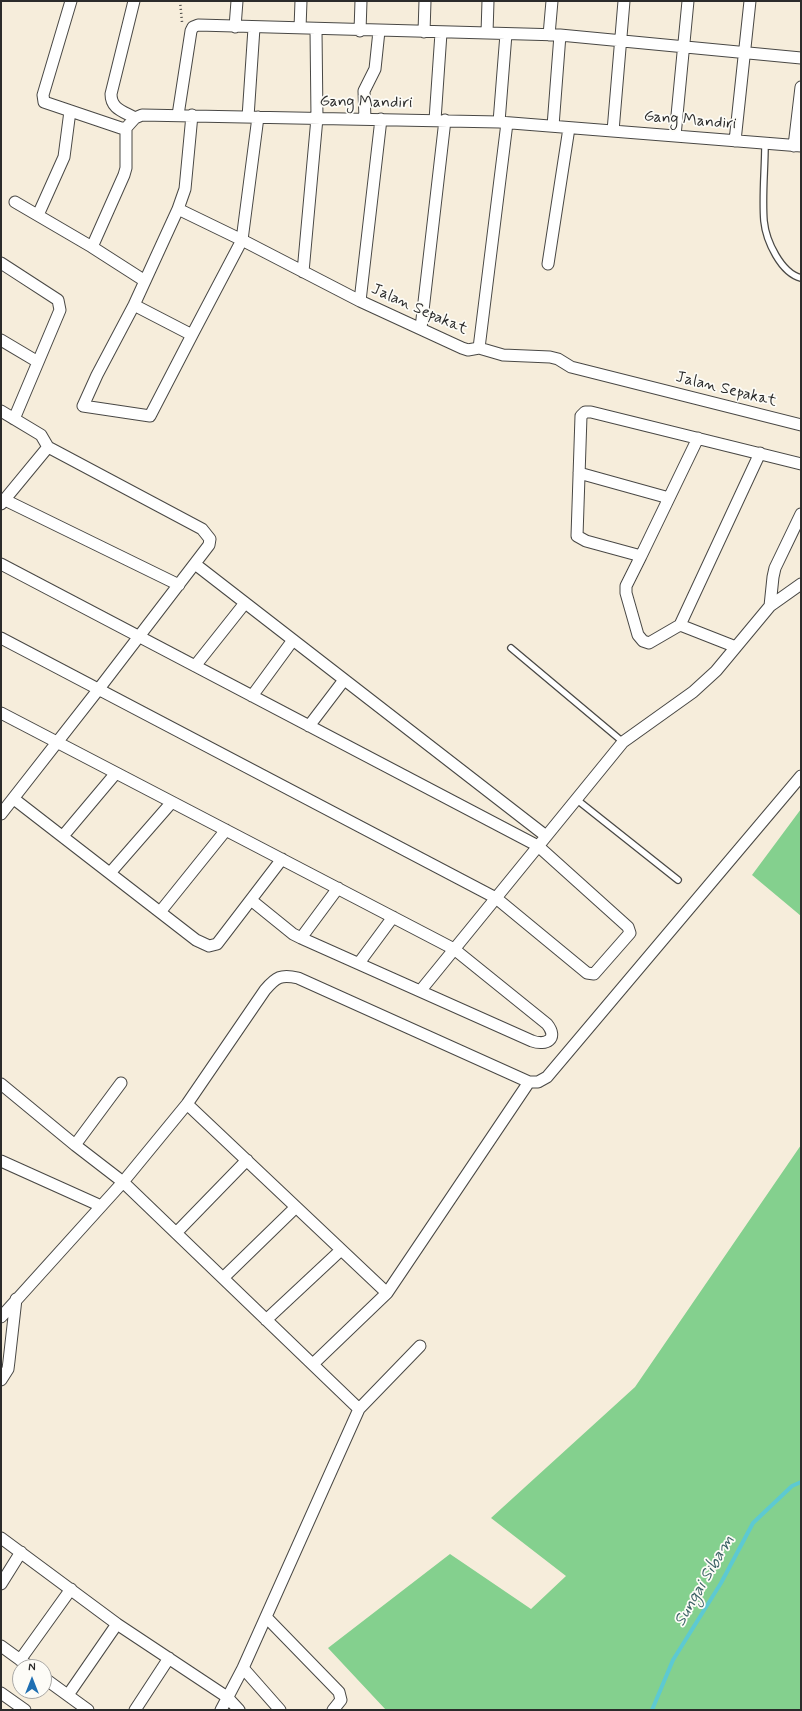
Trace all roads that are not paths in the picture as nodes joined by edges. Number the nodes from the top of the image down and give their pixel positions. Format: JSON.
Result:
{"nodes":[{"id":1,"x":71,"y":1,"type":"edge"},
{"id":2,"x":134,"y":1,"type":"edge"},
{"id":3,"x":237,"y":1,"type":"edge"},
{"id":4,"x":301,"y":1,"type":"edge"},
{"id":5,"x":361,"y":1,"type":"edge"},
{"id":6,"x":425,"y":1,"type":"edge"},
{"id":7,"x":488,"y":1,"type":"edge"},
{"id":8,"x":552,"y":1,"type":"edge"},
{"id":9,"x":624,"y":1,"type":"edge"},
{"id":10,"x":688,"y":1,"type":"edge"},
{"id":11,"x":750,"y":1,"type":"edge"},
{"id":12,"x":236,"y":27,"type":"junction"},
{"id":13,"x":254,"y":28,"type":"junction"},
{"id":14,"x":300,"y":28,"type":"junction"},
{"id":15,"x":316,"y":30,"type":"junction"},
{"id":16,"x":360,"y":30,"type":"junction"},
{"id":17,"x":379,"y":31,"type":"junction"},
{"id":18,"x":424,"y":32,"type":"junction"},
{"id":19,"x":441,"y":33,"type":"junction"},
{"id":20,"x":487,"y":34,"type":"junction"},
{"id":21,"x":506,"y":34,"type":"junction"},
{"id":22,"x":554,"y":35,"type":"junction"},
{"id":23,"x":620,"y":41,"type":"junction"},
{"id":24,"x":684,"y":46,"type":"junction"},
{"id":25,"x":744,"y":52,"type":"junction"},
{"id":26,"x":801,"y":58,"type":"edge"},
{"id":27,"x":801,"y":87,"type":"edge"},
{"id":28,"x":70,"y":111,"type":"junction"},
{"id":29,"x":178,"y":115,"type":"junction"},
{"id":30,"x":192,"y":115,"type":"junction"},
{"id":31,"x":253,"y":117,"type":"junction"},
{"id":32,"x":135,"y":118,"type":"junction"},
{"id":33,"x":317,"y":118,"type":"junction"},
{"id":34,"x":364,"y":119,"type":"junction"},
{"id":35,"x":381,"y":119,"type":"junction"},
{"id":36,"x":440,"y":120,"type":"junction"},
{"id":37,"x":503,"y":122,"type":"junction"},
{"id":38,"x":552,"y":126,"type":"junction"},
{"id":39,"x":126,"y":128,"type":"junction"},
{"id":40,"x":569,"y":128,"type":"junction"},
{"id":41,"x":613,"y":131,"type":"junction"},
{"id":42,"x":675,"y":136,"type":"junction"},
{"id":43,"x":735,"y":141,"type":"junction"},
{"id":44,"x":766,"y":144,"type":"junction"},
{"id":45,"x":798,"y":146,"type":"edge"},
{"id":46,"x":15,"y":202,"type":"dead end"},
{"id":47,"x":178,"y":209,"type":"junction"},
{"id":48,"x":38,"y":215,"type":"junction"},
{"id":49,"x":242,"y":240,"type":"junction"},
{"id":50,"x":92,"y":247,"type":"junction"},
{"id":51,"x":1,"y":263,"type":"edge"},
{"id":52,"x":548,"y":264,"type":"dead end"},
{"id":53,"x":304,"y":272,"type":"junction"},
{"id":54,"x":801,"y":278,"type":"edge"},
{"id":55,"x":145,"y":281,"type":"junction"},
{"id":56,"x":360,"y":301,"type":"junction"},
{"id":57,"x":134,"y":305,"type":"junction"},
{"id":58,"x":421,"y":328,"type":"junction"},
{"id":59,"x":192,"y":335,"type":"junction"},
{"id":60,"x":1,"y":340,"type":"edge"},
{"id":61,"x":479,"y":348,"type":"junction"},
{"id":62,"x":38,"y":362,"type":"junction"},
{"id":63,"x":1,"y":411,"type":"edge"},
{"id":64,"x":14,"y":419,"type":"junction"},
{"id":65,"x":801,"y":425,"type":"edge"},
{"id":66,"x":698,"y":438,"type":"junction"},
{"id":67,"x":48,"y":447,"type":"junction"},
{"id":68,"x":760,"y":454,"type":"junction"},
{"id":69,"x":801,"y":464,"type":"edge"},
{"id":70,"x":579,"y":473,"type":"junction"},
{"id":71,"x":669,"y":498,"type":"junction"},
{"id":72,"x":3,"y":502,"type":"edge"},
{"id":73,"x":801,"y":514,"type":"edge"},
{"id":74,"x":641,"y":556,"type":"junction"},
{"id":75,"x":1,"y":564,"type":"edge"},
{"id":76,"x":195,"y":564,"type":"junction"},
{"id":77,"x":801,"y":584,"type":"edge"},
{"id":78,"x":179,"y":585,"type":"junction"},
{"id":79,"x":245,"y":603,"type":"junction"},
{"id":80,"x":770,"y":606,"type":"junction"},
{"id":81,"x":680,"y":625,"type":"junction"},
{"id":82,"x":140,"y":637,"type":"junction"},
{"id":83,"x":1,"y":638,"type":"edge"},
{"id":84,"x":293,"y":640,"type":"junction"},
{"id":85,"x":736,"y":647,"type":"junction"},
{"id":86,"x":511,"y":648,"type":"dead end"},
{"id":87,"x":195,"y":666,"type":"junction"},
{"id":88,"x":344,"y":680,"type":"junction"},
{"id":89,"x":98,"y":690,"type":"junction"},
{"id":90,"x":252,"y":696,"type":"junction"},
{"id":91,"x":1,"y":714,"type":"edge"},
{"id":92,"x":309,"y":726,"type":"junction"},
{"id":93,"x":623,"y":742,"type":"junction"},
{"id":94,"x":58,"y":743,"type":"junction"},
{"id":95,"x":116,"y":773,"type":"junction"},
{"id":96,"x":801,"y":776,"type":"edge"},
{"id":97,"x":14,"y":799,"type":"junction"},
{"id":98,"x":576,"y":799,"type":"junction"},
{"id":99,"x":172,"y":802,"type":"junction"},
{"id":100,"x":1,"y":814,"type":"edge"},
{"id":101,"x":226,"y":830,"type":"junction"},
{"id":102,"x":63,"y":836,"type":"junction"},
{"id":103,"x":546,"y":836,"type":"junction"},
{"id":104,"x":538,"y":846,"type":"junction"},
{"id":105,"x":282,"y":859,"type":"junction"},
{"id":106,"x":110,"y":873,"type":"junction"},
{"id":107,"x":678,"y":880,"type":"dead end"},
{"id":108,"x":338,"y":888,"type":"junction"},
{"id":109,"x":496,"y":898,"type":"junction"},
{"id":110,"x":251,"y":900,"type":"junction"},
{"id":111,"x":160,"y":912,"type":"junction"},
{"id":112,"x":393,"y":917,"type":"junction"},
{"id":113,"x":301,"y":938,"type":"junction"},
{"id":114,"x":454,"y":949,"type":"junction"},
{"id":115,"x":358,"y":963,"type":"junction"},
{"id":116,"x":421,"y":990,"type":"junction"},
{"id":117,"x":529,"y":1082,"type":"junction"},
{"id":118,"x":121,"y":1083,"type":"dead end"},
{"id":119,"x":1,"y":1084,"type":"edge"},
{"id":120,"x":187,"y":1104,"type":"junction"},
{"id":121,"x":75,"y":1145,"type":"junction"},
{"id":122,"x":247,"y":1160,"type":"junction"},
{"id":123,"x":1,"y":1161,"type":"edge"},
{"id":124,"x":123,"y":1182,"type":"junction"},
{"id":125,"x":101,"y":1206,"type":"junction"},
{"id":126,"x":296,"y":1207,"type":"junction"},
{"id":127,"x":176,"y":1233,"type":"junction"},
{"id":128,"x":341,"y":1250,"type":"junction"},
{"id":129,"x":223,"y":1278,"type":"junction"},
{"id":130,"x":387,"y":1293,"type":"junction"},
{"id":131,"x":16,"y":1299,"type":"junction"},
{"id":132,"x":1,"y":1317,"type":"edge"},
{"id":133,"x":266,"y":1320,"type":"junction"},
{"id":134,"x":420,"y":1346,"type":"dead end"},
{"id":135,"x":313,"y":1364,"type":"junction"},
{"id":136,"x":1,"y":1380,"type":"edge"},
{"id":137,"x":359,"y":1409,"type":"junction"},
{"id":138,"x":1,"y":1538,"type":"edge"},
{"id":139,"x":21,"y":1552,"type":"junction"},
{"id":140,"x":1,"y":1584,"type":"edge"},
{"id":141,"x":71,"y":1589,"type":"junction"},
{"id":142,"x":266,"y":1617,"type":"junction"},
{"id":143,"x":117,"y":1624,"type":"junction"},
{"id":144,"x":1,"y":1646,"type":"edge"},
{"id":145,"x":169,"y":1658,"type":"junction"},
{"id":146,"x":19,"y":1659,"type":"edge"},
{"id":147,"x":21,"y":1659,"type":"edge"},
{"id":148,"x":243,"y":1668,"type":"junction"},
{"id":149,"x":52,"y":1684,"type":"edge"},
{"id":150,"x":1,"y":1693,"type":"edge"},
{"id":151,"x":68,"y":1695,"type":"junction"},
{"id":152,"x":227,"y":1698,"type":"junction"},
{"id":153,"x":25,"y":1710,"type":"edge"},
{"id":154,"x":88,"y":1710,"type":"edge"},
{"id":155,"x":135,"y":1710,"type":"edge"},
{"id":156,"x":221,"y":1710,"type":"edge"},
{"id":157,"x":239,"y":1710,"type":"edge"},
{"id":158,"x":280,"y":1710,"type":"edge"},
{"id":159,"x":333,"y":1710,"type":"edge"}],
"edges":[{"from":1,"to":28,"type":"street"},
{"from":2,"to":32,"type":"street"},
{"from":3,"to":12,"type":"street"},
{"from":4,"to":14,"type":"street"},
{"from":5,"to":16,"type":"street"},
{"from":6,"to":18,"type":"street"},
{"from":7,"to":20,"type":"street"},
{"from":8,"to":22,"type":"street"},
{"from":9,"to":23,"type":"street"},
{"from":10,"to":24,"type":"street"},
{"from":11,"to":25,"type":"street"},
{"from":12,"to":13,"type":"street"},
{"from":12,"to":29,"type":"street"},
{"from":13,"to":14,"type":"street"},
{"from":13,"to":31,"type":"street"},
{"from":14,"to":15,"type":"street"},
{"from":15,"to":16,"type":"street"},
{"from":15,"to":33,"type":"street"},
{"from":16,"to":17,"type":"street"},
{"from":17,"to":18,"type":"street"},
{"from":17,"to":34,"type":"street"},
{"from":18,"to":19,"type":"street"},
{"from":19,"to":20,"type":"street"},
{"from":19,"to":36,"type":"street"},
{"from":20,"to":21,"type":"street"},
{"from":21,"to":22,"type":"street"},
{"from":21,"to":37,"type":"street"},
{"from":22,"to":23,"type":"street"},
{"from":22,"to":38,"type":"street"},
{"from":23,"to":24,"type":"street"},
{"from":23,"to":41,"type":"street"},
{"from":24,"to":25,"type":"street"},
{"from":24,"to":42,"type":"street"},
{"from":25,"to":26,"type":"street"},
{"from":25,"to":43,"type":"street"},
{"from":27,"to":45,"type":"street"},
{"from":28,"to":39,"type":"street"},
{"from":28,"to":48,"type":"street"},
{"from":29,"to":30,"type":"street","name":"Gang Mandiri"},
{"from":29,"to":32,"type":"street","name":"Gang Mandiri"},
{"from":30,"to":31,"type":"street","name":"Gang Mandiri"},
{"from":30,"to":47,"type":"street"},
{"from":31,"to":33,"type":"street","name":"Gang Mandiri"},
{"from":31,"to":49,"type":"street"},
{"from":32,"to":39,"type":"street"},
{"from":33,"to":34,"type":"street","name":"Gang Mandiri"},
{"from":33,"to":53,"type":"street"},
{"from":34,"to":35,"type":"street","name":"Gang Mandiri"},
{"from":35,"to":36,"type":"street","name":"Gang Mandiri"},
{"from":35,"to":56,"type":"street"},
{"from":36,"to":37,"type":"street","name":"Gang Mandiri"},
{"from":36,"to":58,"type":"street"},
{"from":37,"to":38,"type":"street","name":"Gang Mandiri"},
{"from":37,"to":61,"type":"street"},
{"from":38,"to":40,"type":"street","name":"Gang Mandiri"},
{"from":39,"to":50,"type":"street"},
{"from":40,"to":41,"type":"street","name":"Gang Mandiri"},
{"from":40,"to":52,"type":"street"},
{"from":41,"to":42,"type":"street","name":"Gang Mandiri"},
{"from":42,"to":43,"type":"street","name":"Gang Mandiri"},
{"from":43,"to":44,"type":"street","name":"Gang Mandiri"},
{"from":44,"to":45,"type":"street","name":"Gang Mandiri"},
{"from":44,"to":54,"type":"lane"},
{"from":46,"to":48,"type":"street"},
{"from":47,"to":49,"type":"street","name":"Jalan Sepakat"},
{"from":47,"to":55,"type":"street"},
{"from":48,"to":50,"type":"street"},
{"from":49,"to":53,"type":"street","name":"Jalan Sepakat"},
{"from":49,"to":59,"type":"street"},
{"from":50,"to":55,"type":"street"},
{"from":51,"to":62,"type":"street"},
{"from":53,"to":56,"type":"street","name":"Jalan Sepakat"},
{"from":55,"to":57,"type":"street"},
{"from":56,"to":58,"type":"street","name":"Jalan Sepakat"},
{"from":57,"to":59,"type":"street"},
{"from":57,"to":59,"type":"street"},
{"from":58,"to":61,"type":"street","name":"Jalan Sepakat"},
{"from":60,"to":62,"type":"street"},
{"from":61,"to":65,"type":"street","name":"Jalan Sepakat"},
{"from":62,"to":64,"type":"street"},
{"from":63,"to":64,"type":"street"},
{"from":64,"to":67,"type":"street"},
{"from":66,"to":68,"type":"street"},
{"from":66,"to":70,"type":"street"},
{"from":66,"to":71,"type":"street"},
{"from":67,"to":72,"type":"street"},
{"from":67,"to":76,"type":"street"},
{"from":68,"to":69,"type":"street"},
{"from":68,"to":81,"type":"street"},
{"from":70,"to":71,"type":"street"},
{"from":70,"to":74,"type":"street"},
{"from":71,"to":74,"type":"street"},
{"from":72,"to":78,"type":"street"},
{"from":73,"to":80,"type":"street"},
{"from":74,"to":81,"type":"street"},
{"from":75,"to":82,"type":"street"},
{"from":76,"to":78,"type":"street"},
{"from":76,"to":79,"type":"street"},
{"from":77,"to":80,"type":"street"},
{"from":78,"to":82,"type":"street"},
{"from":79,"to":84,"type":"street"},
{"from":79,"to":87,"type":"street"},
{"from":80,"to":85,"type":"street"},
{"from":81,"to":85,"type":"street"},
{"from":82,"to":87,"type":"street"},
{"from":82,"to":89,"type":"street"},
{"from":83,"to":89,"type":"street"},
{"from":84,"to":88,"type":"street"},
{"from":84,"to":90,"type":"street"},
{"from":85,"to":93,"type":"street"},
{"from":86,"to":93,"type":"lane"},
{"from":87,"to":90,"type":"street"},
{"from":88,"to":92,"type":"street"},
{"from":88,"to":103,"type":"street"},
{"from":89,"to":94,"type":"street"},
{"from":89,"to":109,"type":"street"},
{"from":90,"to":92,"type":"street"},
{"from":91,"to":94,"type":"street"},
{"from":92,"to":104,"type":"street"},
{"from":93,"to":98,"type":"street"},
{"from":94,"to":95,"type":"street"},
{"from":94,"to":97,"type":"street"},
{"from":95,"to":99,"type":"street"},
{"from":95,"to":102,"type":"street"},
{"from":96,"to":117,"type":"street"},
{"from":97,"to":100,"type":"street"},
{"from":97,"to":102,"type":"street"},
{"from":98,"to":103,"type":"street"},
{"from":98,"to":107,"type":"lane"},
{"from":99,"to":101,"type":"street"},
{"from":99,"to":106,"type":"street"},
{"from":101,"to":105,"type":"street"},
{"from":101,"to":111,"type":"street"},
{"from":102,"to":106,"type":"street"},
{"from":103,"to":104,"type":"street"},
{"from":104,"to":109,"type":"street"},
{"from":104,"to":109,"type":"street"},
{"from":105,"to":108,"type":"street"},
{"from":105,"to":110,"type":"street"},
{"from":106,"to":111,"type":"street"},
{"from":108,"to":112,"type":"street"},
{"from":108,"to":113,"type":"street"},
{"from":109,"to":114,"type":"street"},
{"from":110,"to":111,"type":"street"},
{"from":110,"to":113,"type":"street"},
{"from":112,"to":114,"type":"street"},
{"from":112,"to":115,"type":"street"},
{"from":113,"to":115,"type":"street"},
{"from":114,"to":116,"type":"street"},
{"from":114,"to":116,"type":"street"},
{"from":115,"to":116,"type":"street"},
{"from":117,"to":120,"type":"street"},
{"from":117,"to":130,"type":"street"},
{"from":118,"to":121,"type":"street"},
{"from":119,"to":121,"type":"street"},
{"from":120,"to":122,"type":"street"},
{"from":120,"to":124,"type":"street"},
{"from":121,"to":124,"type":"street"},
{"from":122,"to":126,"type":"street"},
{"from":122,"to":127,"type":"street"},
{"from":123,"to":125,"type":"street"},
{"from":124,"to":125,"type":"street"},
{"from":124,"to":127,"type":"street"},
{"from":125,"to":131,"type":"street"},
{"from":126,"to":128,"type":"street"},
{"from":126,"to":129,"type":"street"},
{"from":127,"to":129,"type":"street"},
{"from":128,"to":130,"type":"street"},
{"from":128,"to":133,"type":"street"},
{"from":129,"to":133,"type":"street"},
{"from":130,"to":135,"type":"street"},
{"from":131,"to":132,"type":"street"},
{"from":131,"to":136,"type":"street"},
{"from":133,"to":135,"type":"street"},
{"from":134,"to":137,"type":"street"},
{"from":135,"to":137,"type":"street"},
{"from":137,"to":142,"type":"street"},
{"from":138,"to":139,"type":"street"},
{"from":139,"to":140,"type":"street"},
{"from":139,"to":141,"type":"street"},
{"from":141,"to":143,"type":"street"},
{"from":141,"to":147,"type":"street"},
{"from":142,"to":148,"type":"street"},
{"from":142,"to":159,"type":"street"},
{"from":143,"to":145,"type":"street"},
{"from":143,"to":151,"type":"street"},
{"from":144,"to":146,"type":"street"},
{"from":145,"to":152,"type":"street"},
{"from":145,"to":155,"type":"street"},
{"from":148,"to":152,"type":"street"},
{"from":148,"to":158,"type":"street"},
{"from":149,"to":151,"type":"street"},
{"from":150,"to":153,"type":"street"},
{"from":151,"to":154,"type":"street"},
{"from":152,"to":156,"type":"street"},
{"from":152,"to":157,"type":"street"}]}
